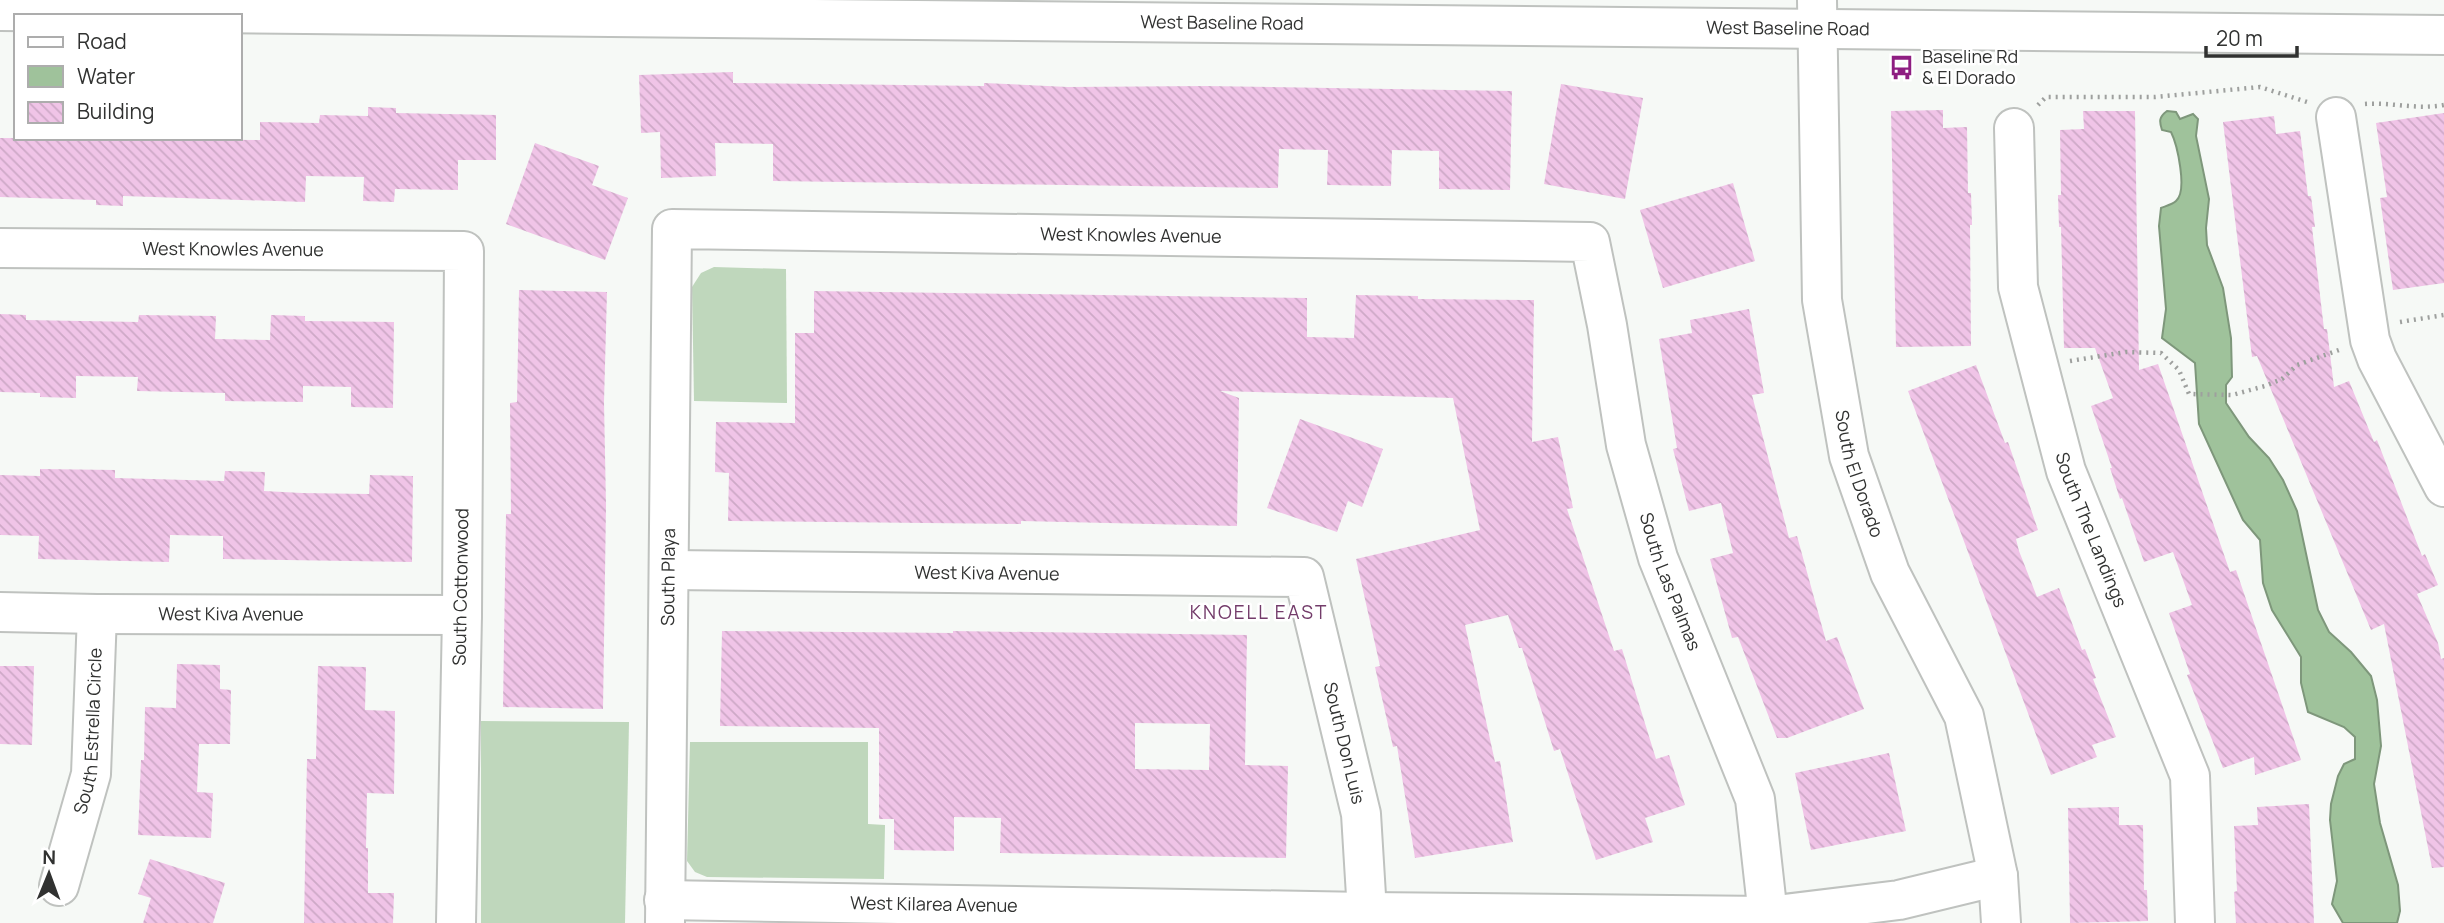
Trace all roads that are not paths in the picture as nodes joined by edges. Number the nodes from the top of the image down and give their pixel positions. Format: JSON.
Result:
{"nodes":[{"id":1,"x":0,"y":11,"type":"edge"},
{"id":2,"x":1817,"y":14,"type":"edge"},
{"id":3,"x":2444,"y":35,"type":"edge"},
{"id":4,"x":2336,"y":117,"type":"road end"},
{"id":5,"x":2014,"y":128,"type":"road end"},
{"id":6,"x":672,"y":229,"type":"joint"},
{"id":7,"x":1590,"y":242,"type":"joint"},
{"id":8,"x":0,"y":248,"type":"edge"},
{"id":9,"x":464,"y":251,"type":"joint"},
{"id":10,"x":2444,"y":487,"type":"edge"},
{"id":11,"x":670,"y":570,"type":"junction"},
{"id":12,"x":1304,"y":577,"type":"joint"},
{"id":13,"x":0,"y":612,"type":"edge"},
{"id":14,"x":97,"y":614,"type":"junction"},
{"id":15,"x":461,"y":615,"type":"junction"},
{"id":16,"x":1998,"y":876,"type":"junction"},
{"id":17,"x":60,"y":886,"type":"dead end"},
{"id":18,"x":664,"y":912,"type":"edge"},
{"id":19,"x":1367,"y":912,"type":"junction"},
{"id":20,"x":1768,"y":916,"type":"junction"},
{"id":21,"x":456,"y":923,"type":"edge"},
{"id":22,"x":2001,"y":923,"type":"edge"},
{"id":23,"x":2195,"y":923,"type":"edge"}],
"edges":[{"from":1,"to":2,"type":"street","name":"West Baseline Road"},
{"from":2,"to":3,"type":"street","name":"West Baseline Road"},
{"from":2,"to":16,"type":"street","name":"South El Dorado"},
{"from":4,"to":10,"type":"street"},
{"from":5,"to":23,"type":"street","name":"South The Landings"},
{"from":6,"to":7,"type":"street","name":"West Knowles Avenue"},
{"from":6,"to":11,"type":"street","name":"South Playa"},
{"from":7,"to":20,"type":"street","name":"South Las Palmas"},
{"from":8,"to":9,"type":"street","name":"West Knowles Avenue"},
{"from":9,"to":15,"type":"street","name":"South Cottonwood"},
{"from":11,"to":12,"type":"street","name":"West Kiva Avenue"},
{"from":11,"to":18,"type":"street","name":"South Playa"},
{"from":12,"to":19,"type":"street","name":"South Don Luis"},
{"from":13,"to":14,"type":"street","name":"West Kiva Avenue"},
{"from":14,"to":15,"type":"street","name":"West Kiva Avenue"},
{"from":14,"to":17,"type":"street","name":"South Estrella Circle"},
{"from":15,"to":21,"type":"street","name":"South Cottonwood"},
{"from":16,"to":20,"type":"street","name":"West Kilarea Avenue"},
{"from":16,"to":22,"type":"street","name":"South El Dorado"},
{"from":18,"to":19,"type":"street","name":"West Kilarea Avenue"},
{"from":19,"to":20,"type":"street","name":"West Kilarea Avenue"}]}
